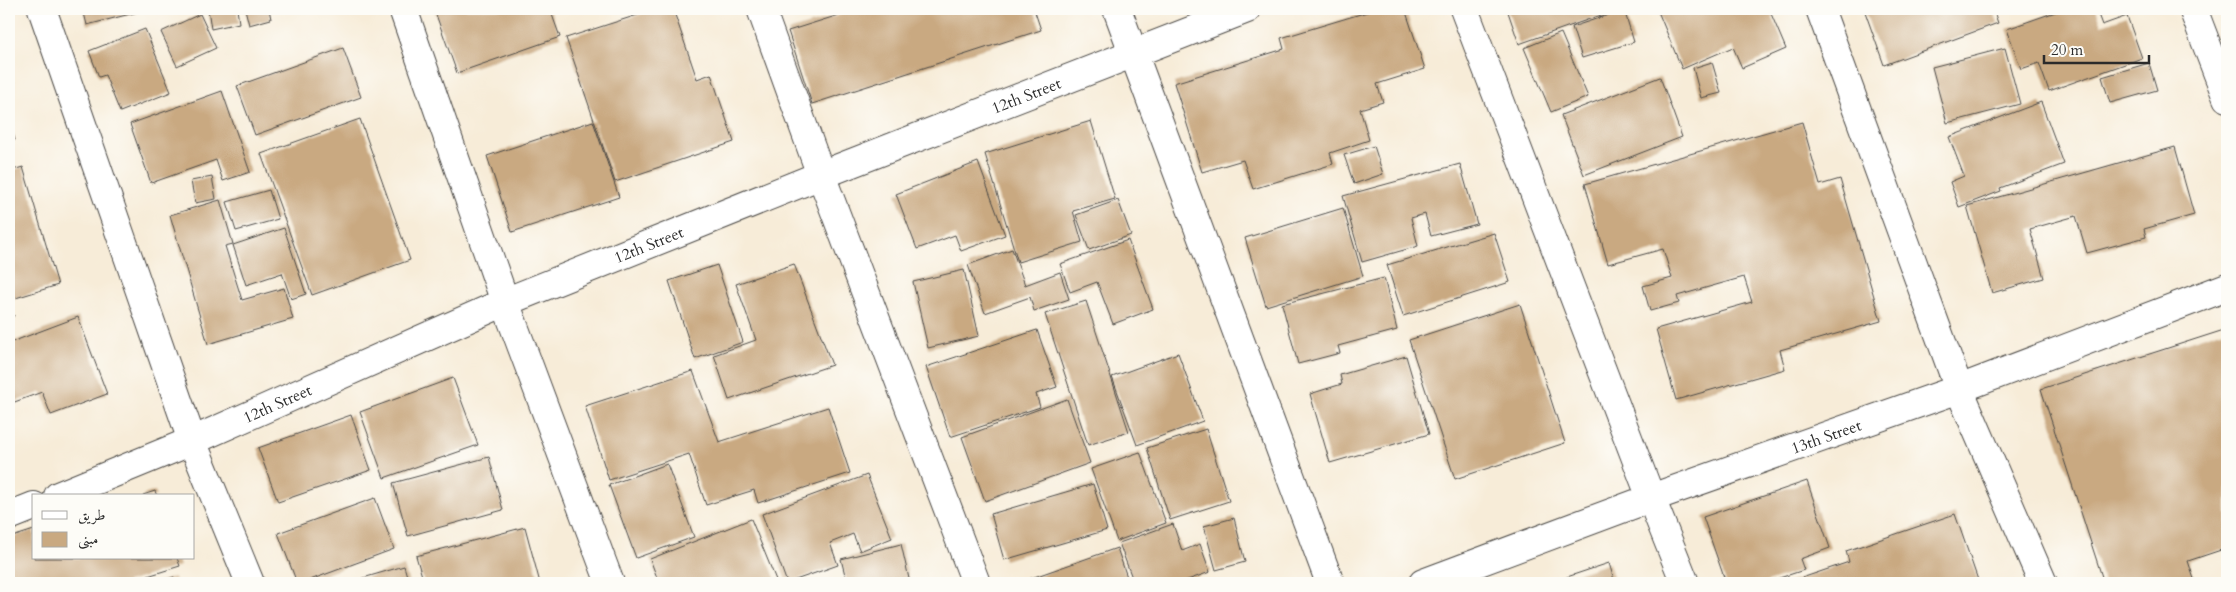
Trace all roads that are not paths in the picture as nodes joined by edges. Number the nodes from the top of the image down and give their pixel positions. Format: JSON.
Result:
{"nodes":[{"id":1,"x":42,"y":9,"type":"edge"},
{"id":2,"x":403,"y":9,"type":"edge"},
{"id":3,"x":761,"y":9,"type":"edge"},
{"id":4,"x":1117,"y":9,"type":"edge"},
{"id":5,"x":1247,"y":9,"type":"edge"},
{"id":6,"x":1464,"y":9,"type":"edge"},
{"id":7,"x":1820,"y":9,"type":"edge"},
{"id":8,"x":2193,"y":9,"type":"edge"},
{"id":9,"x":1133,"y":52,"type":"junction"},
{"id":10,"x":2227,"y":98,"type":"edge"},
{"id":11,"x":821,"y":175,"type":"junction"},
{"id":12,"x":2227,"y":287,"type":"edge"},
{"id":13,"x":506,"y":302,"type":"junction"},
{"id":14,"x":1959,"y":389,"type":"junction"},
{"id":15,"x":192,"y":441,"type":"junction"},
{"id":16,"x":63,"y":494,"type":"edge"},
{"id":17,"x":1651,"y":498,"type":"junction"},
{"id":18,"x":32,"y":507,"type":"edge"},
{"id":19,"x":9,"y":516,"type":"edge"},
{"id":20,"x":250,"y":583,"type":"edge"},
{"id":21,"x":610,"y":583,"type":"edge"},
{"id":22,"x":976,"y":583,"type":"edge"},
{"id":23,"x":1330,"y":583,"type":"edge"},
{"id":24,"x":1423,"y":583,"type":"edge"},
{"id":25,"x":1686,"y":583,"type":"edge"},
{"id":26,"x":2043,"y":583,"type":"edge"}],
"edges":[{"from":1,"to":15,"type":"street"},
{"from":2,"to":13,"type":"street"},
{"from":3,"to":11,"type":"street"},
{"from":4,"to":9,"type":"street"},
{"from":5,"to":9,"type":"street","name":"12th Street"},
{"from":6,"to":17,"type":"street"},
{"from":7,"to":14,"type":"street"},
{"from":8,"to":10,"type":"street"},
{"from":9,"to":11,"type":"street","name":"12th Street"},
{"from":9,"to":23,"type":"street"},
{"from":11,"to":13,"type":"street","name":"12th Street"},
{"from":11,"to":22,"type":"street"},
{"from":12,"to":14,"type":"street","name":"13th Street"},
{"from":13,"to":15,"type":"street","name":"12th Street"},
{"from":13,"to":21,"type":"street"},
{"from":14,"to":17,"type":"street","name":"13th Street"},
{"from":14,"to":26,"type":"street"},
{"from":15,"to":16,"type":"street","name":"12th Street"},
{"from":15,"to":20,"type":"street"},
{"from":17,"to":24,"type":"street","name":"13th Street"},
{"from":17,"to":25,"type":"street"},
{"from":18,"to":19,"type":"street"}]}
